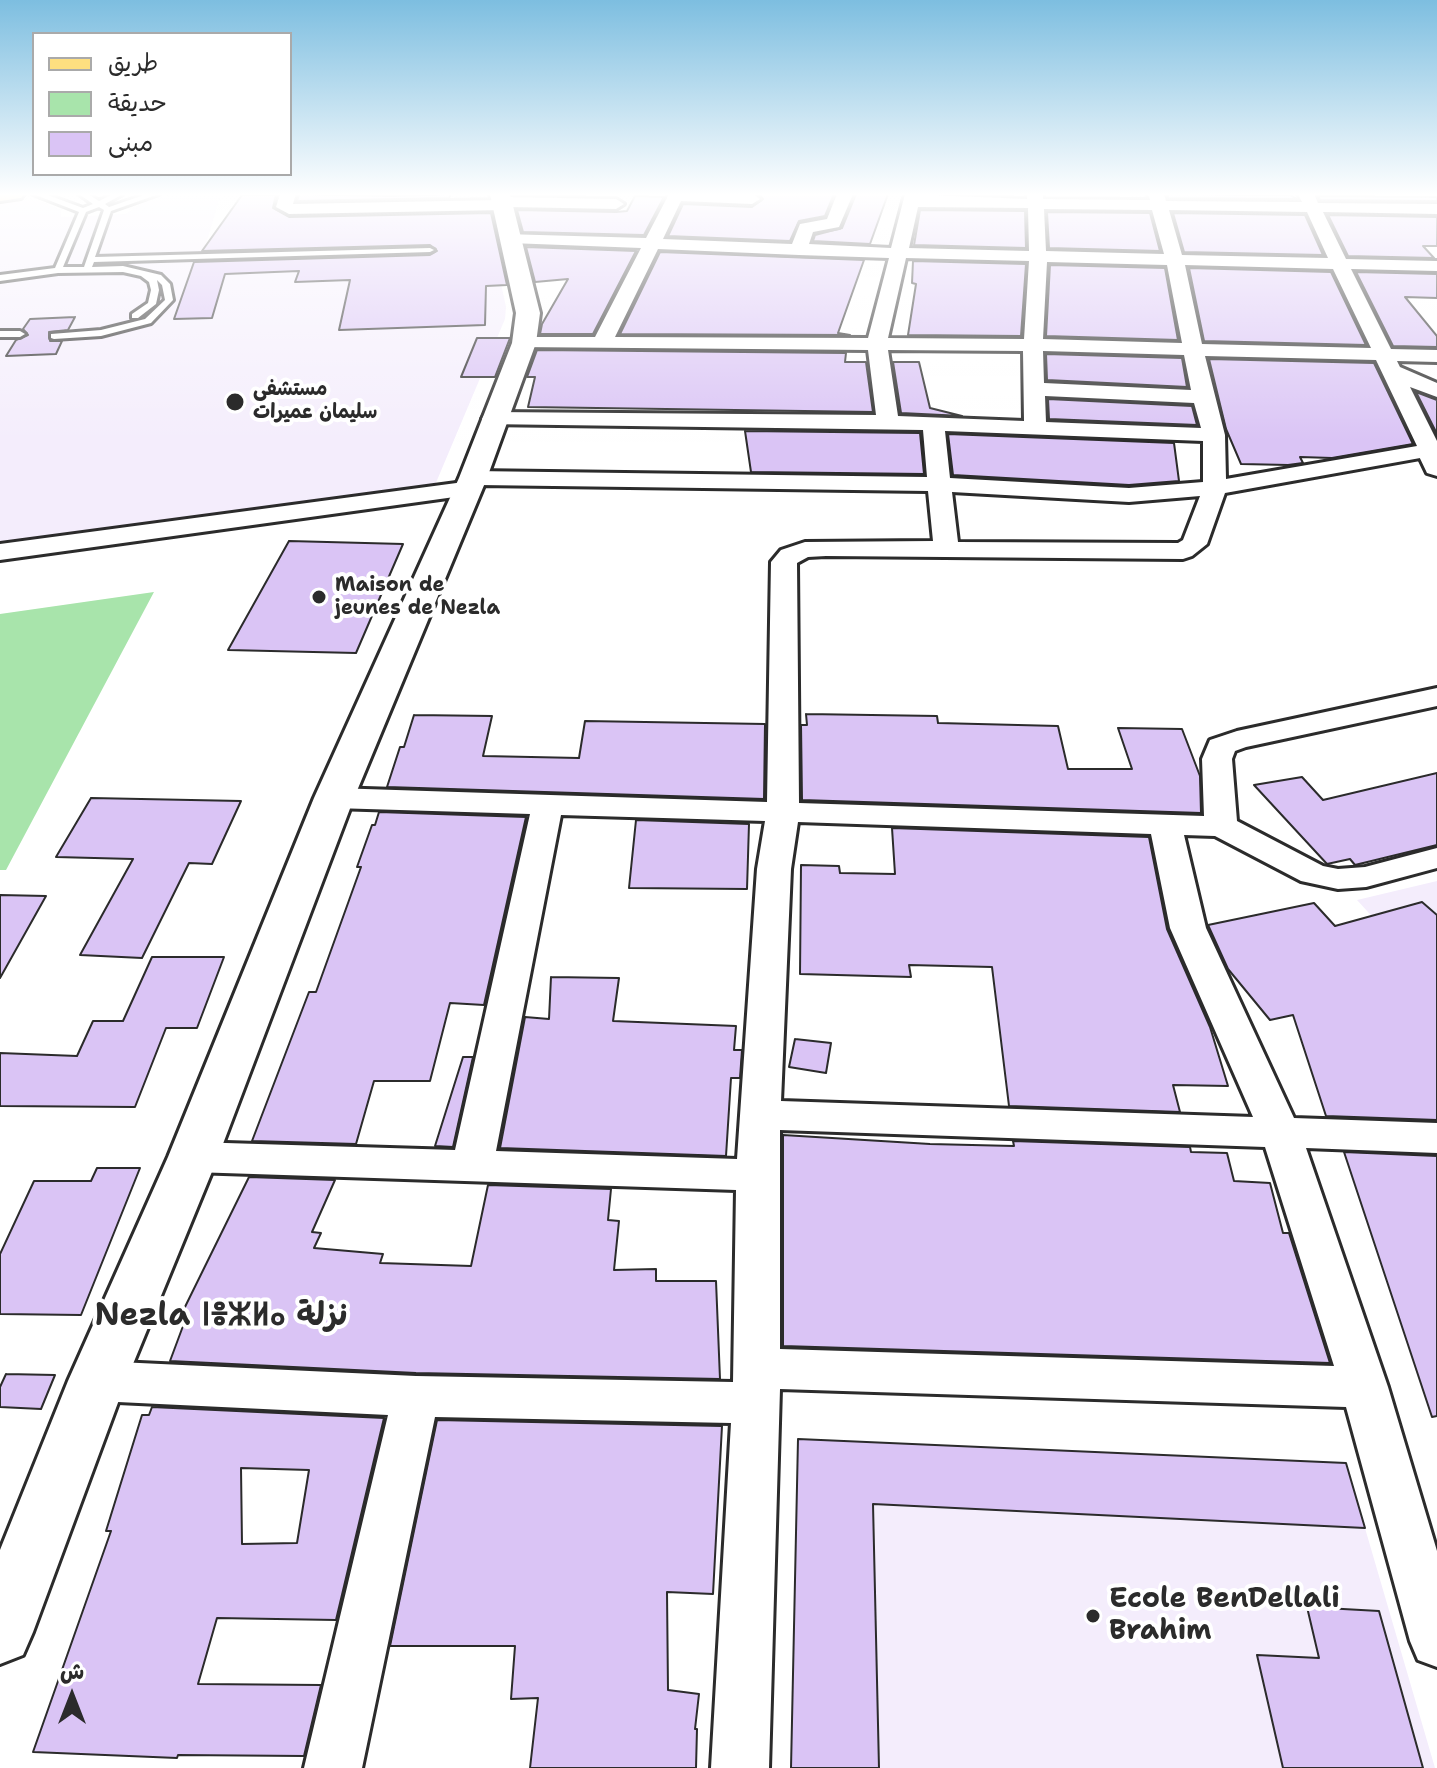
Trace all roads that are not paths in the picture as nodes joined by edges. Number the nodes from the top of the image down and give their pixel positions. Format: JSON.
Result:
{"nodes":[{"id":1,"x":147,"y":277,"type":"edge"},
{"id":2,"x":156,"y":277,"type":"edge"},
{"id":3,"x":519,"y":277,"type":"edge"},
{"id":4,"x":635,"y":277,"type":"edge"},
{"id":5,"x":893,"y":277,"type":"edge"},
{"id":6,"x":1037,"y":277,"type":"edge"},
{"id":7,"x":1178,"y":277,"type":"edge"},
{"id":8,"x":1345,"y":277,"type":"edge"},
{"id":9,"x":0,"y":336,"type":"edge"},
{"id":10,"x":19,"y":336,"type":"dead end"},
{"id":11,"x":524,"y":343,"type":"junction"},
{"id":12,"x":602,"y":343,"type":"junction"},
{"id":13,"x":877,"y":343,"type":"junction"},
{"id":14,"x":1033,"y":345,"type":"junction"},
{"id":15,"x":1194,"y":348,"type":"junction"},
{"id":16,"x":1437,"y":356,"type":"edge"},
{"id":17,"x":1387,"y":363,"type":"junction"},
{"id":18,"x":1034,"y":389,"type":"junction"},
{"id":19,"x":1437,"y":391,"type":"edge"},
{"id":20,"x":1203,"y":397,"type":"junction"},
{"id":21,"x":493,"y":419,"type":"junction"},
{"id":22,"x":888,"y":422,"type":"junction"},
{"id":23,"x":933,"y":423,"type":"junction"},
{"id":24,"x":1035,"y":426,"type":"junction"},
{"id":25,"x":1214,"y":435,"type":"junction"},
{"id":26,"x":1435,"y":456,"type":"edge"},
{"id":27,"x":471,"y":483,"type":"junction"},
{"id":28,"x":937,"y":484,"type":"junction"},
{"id":29,"x":1215,"y":488,"type":"junction"},
{"id":30,"x":946,"y":550,"type":"junction"},
{"id":31,"x":0,"y":552,"type":"edge"},
{"id":32,"x":1437,"y":697,"type":"edge"},
{"id":33,"x":334,"y":798,"type":"junction"},
{"id":34,"x":547,"y":807,"type":"junction"},
{"id":35,"x":783,"y":812,"type":"junction"},
{"id":36,"x":1165,"y":824,"type":"junction"},
{"id":37,"x":1221,"y":826,"type":"junction"},
{"id":38,"x":1437,"y":858,"type":"edge"},
{"id":39,"x":763,"y":1115,"type":"junction"},
{"id":40,"x":1281,"y":1134,"type":"junction"},
{"id":41,"x":1437,"y":1138,"type":"edge"},
{"id":42,"x":193,"y":1157,"type":"junction"},
{"id":43,"x":472,"y":1166,"type":"junction"},
{"id":44,"x":757,"y":1175,"type":"junction"},
{"id":45,"x":97,"y":1381,"type":"junction"},
{"id":46,"x":756,"y":1386,"type":"junction"},
{"id":47,"x":1364,"y":1387,"type":"junction"},
{"id":48,"x":416,"y":1396,"type":"junction"},
{"id":49,"x":1425,"y":1558,"type":"edge"},
{"id":50,"x":0,"y":1632,"type":"edge"},
{"id":51,"x":1437,"y":1641,"type":"edge"},
{"id":52,"x":333,"y":1768,"type":"edge"},
{"id":53,"x":740,"y":1768,"type":"edge"}],
"edges":[{"from":1,"to":2,"type":"lane"},
{"from":3,"to":11,"type":"street"},
{"from":4,"to":12,"type":"street"},
{"from":5,"to":13,"type":"street"},
{"from":6,"to":14,"type":"street"},
{"from":7,"to":15,"type":"street"},
{"from":8,"to":17,"type":"street"},
{"from":9,"to":10,"type":"lane"},
{"from":11,"to":12,"type":"street"},
{"from":11,"to":21,"type":"street"},
{"from":12,"to":13,"type":"street"},
{"from":13,"to":14,"type":"street"},
{"from":13,"to":22,"type":"street"},
{"from":14,"to":15,"type":"street"},
{"from":14,"to":18,"type":"street"},
{"from":15,"to":17,"type":"street"},
{"from":15,"to":20,"type":"street"},
{"from":16,"to":17,"type":"street"},
{"from":17,"to":19,"type":"street"},
{"from":17,"to":26,"type":"street"},
{"from":18,"to":20,"type":"street"},
{"from":18,"to":24,"type":"street"},
{"from":20,"to":25,"type":"street"},
{"from":21,"to":22,"type":"street"},
{"from":21,"to":27,"type":"street"},
{"from":22,"to":23,"type":"street"},
{"from":23,"to":24,"type":"street"},
{"from":23,"to":28,"type":"street"},
{"from":24,"to":25,"type":"street"},
{"from":25,"to":29,"type":"street"},
{"from":26,"to":29,"type":"street"},
{"from":27,"to":28,"type":"street"},
{"from":27,"to":31,"type":"street"},
{"from":27,"to":33,"type":"street"},
{"from":28,"to":29,"type":"street"},
{"from":28,"to":30,"type":"street"},
{"from":29,"to":30,"type":"street"},
{"from":30,"to":35,"type":"street"},
{"from":32,"to":37,"type":"street"},
{"from":33,"to":34,"type":"street"},
{"from":33,"to":42,"type":"street"},
{"from":34,"to":35,"type":"street"},
{"from":34,"to":43,"type":"street"},
{"from":35,"to":36,"type":"street"},
{"from":35,"to":39,"type":"street"},
{"from":36,"to":37,"type":"street"},
{"from":36,"to":40,"type":"street"},
{"from":37,"to":38,"type":"street"},
{"from":39,"to":40,"type":"street"},
{"from":39,"to":44,"type":"street"},
{"from":40,"to":41,"type":"street"},
{"from":40,"to":47,"type":"street"},
{"from":42,"to":43,"type":"street"},
{"from":42,"to":45,"type":"street"},
{"from":43,"to":44,"type":"street"},
{"from":44,"to":46,"type":"street"},
{"from":45,"to":48,"type":"street"},
{"from":45,"to":50,"type":"street"},
{"from":46,"to":47,"type":"street"},
{"from":46,"to":48,"type":"street"},
{"from":46,"to":53,"type":"street"},
{"from":47,"to":49,"type":"street"},
{"from":48,"to":52,"type":"street"},
{"from":49,"to":51,"type":"street"}]}
